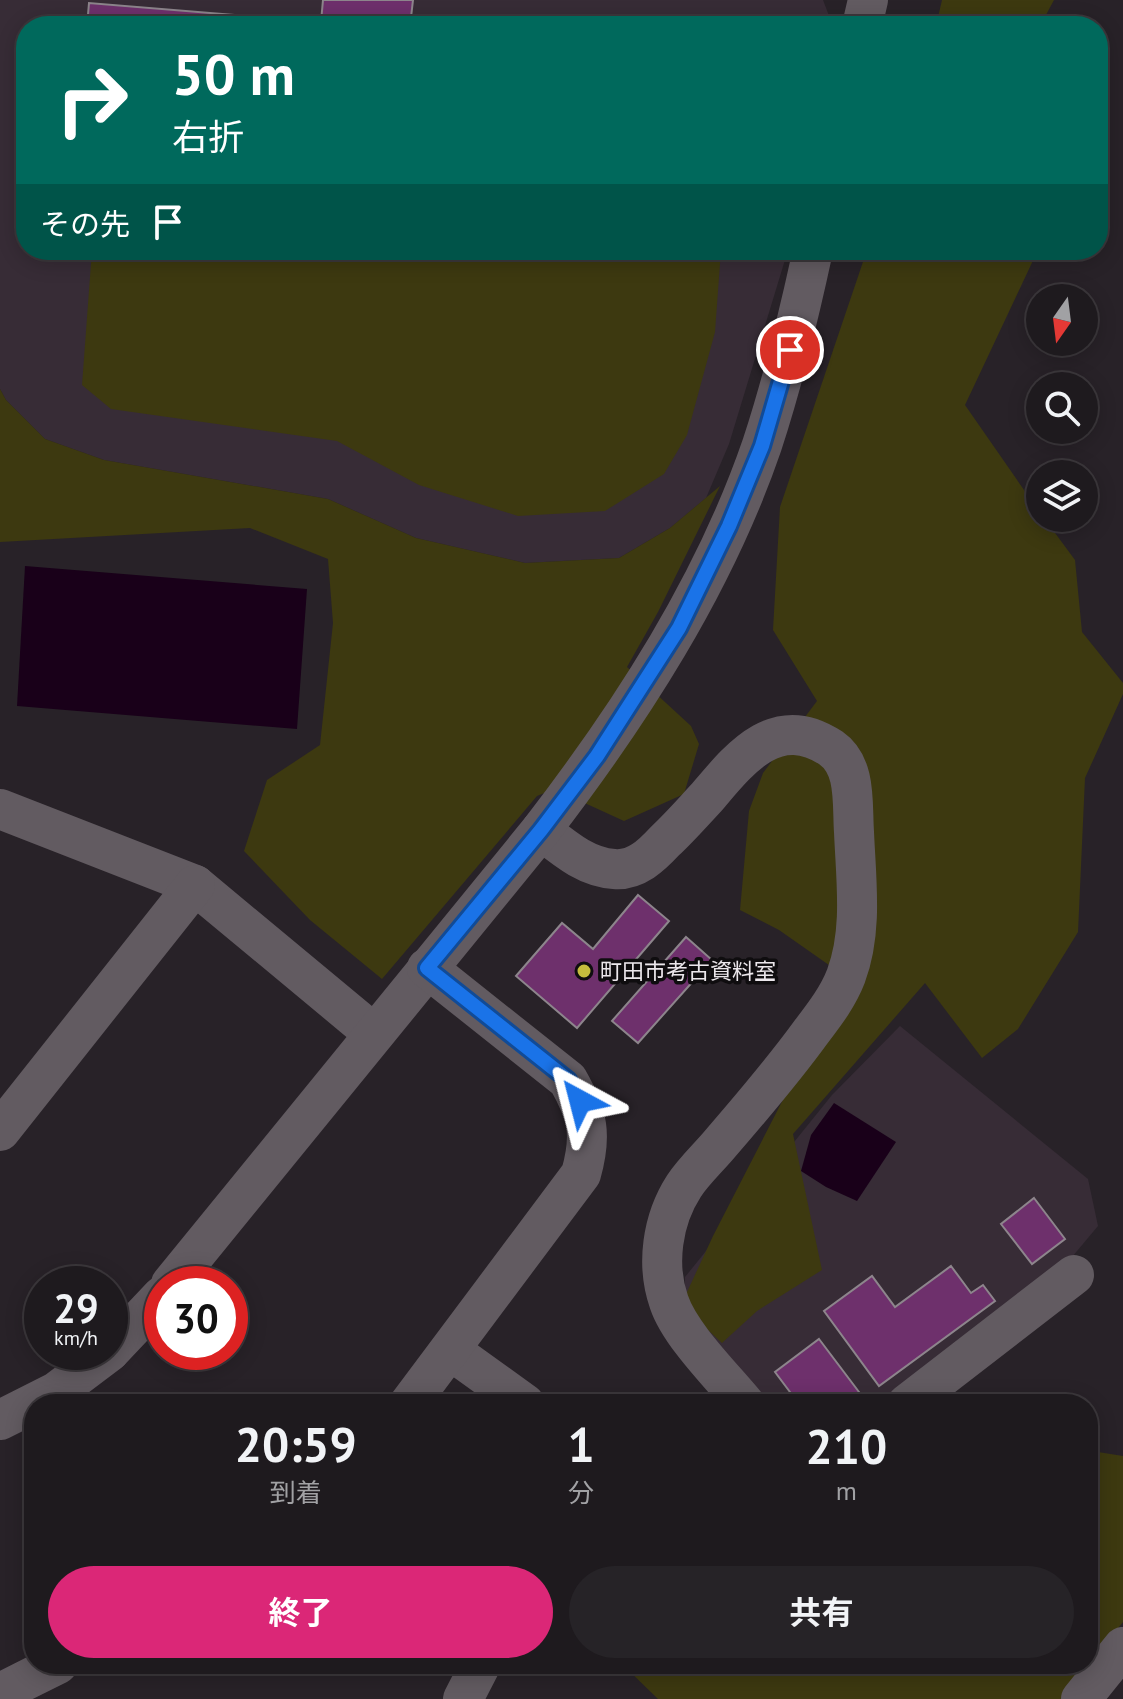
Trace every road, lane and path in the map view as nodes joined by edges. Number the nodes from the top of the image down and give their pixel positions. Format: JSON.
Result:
{"nodes":[{"id":1,"x":811,"y":260,"type":"edge"},
{"id":2,"x":8,"y":825,"type":"edge"},
{"id":3,"x":541,"y":830,"type":"junction"},
{"id":4,"x":195,"y":885,"type":"junction"},
{"id":5,"x":427,"y":968,"type":"junction"},
{"id":6,"x":373,"y":1033,"type":"junction"},
{"id":7,"x":0,"y":1131,"type":"edge"},
{"id":8,"x":185,"y":1266,"type":"edge"},
{"id":9,"x":1074,"y":1275,"type":"dead end"},
{"id":10,"x":144,"y":1315,"type":"edge"},
{"id":11,"x":128,"y":1331,"type":"edge"},
{"id":12,"x":450,"y":1350,"type":"junction"},
{"id":13,"x":84,"y":1370,"type":"edge"},
{"id":14,"x":52,"y":1394,"type":"edge"},
{"id":15,"x":417,"y":1394,"type":"edge"},
{"id":16,"x":511,"y":1394,"type":"edge"},
{"id":17,"x":737,"y":1394,"type":"edge"},
{"id":18,"x":920,"y":1394,"type":"edge"},
{"id":19,"x":24,"y":1408,"type":"edge"},
{"id":20,"x":0,"y":1420,"type":"edge"},
{"id":21,"x":1123,"y":1647,"type":"edge"},
{"id":22,"x":38,"y":1674,"type":"edge"},
{"id":23,"x":0,"y":1693,"type":"edge"},
{"id":24,"x":1081,"y":1699,"type":"edge"}],
"edges":[{"from":1,"to":3,"type":"street"},
{"from":2,"to":4,"type":"street"},
{"from":3,"to":5,"type":"street"},
{"from":3,"to":17,"type":"street"},
{"from":4,"to":6,"type":"street"},
{"from":4,"to":7,"type":"street"},
{"from":5,"to":6,"type":"street"},
{"from":5,"to":12,"type":"street"},
{"from":6,"to":8,"type":"street"},
{"from":9,"to":18,"type":"street"},
{"from":10,"to":11,"type":"street"},
{"from":12,"to":15,"type":"street"},
{"from":12,"to":16,"type":"street"},
{"from":13,"to":14,"type":"street"},
{"from":19,"to":20,"type":"street"},
{"from":21,"to":24,"type":"street"},
{"from":22,"to":23,"type":"street"}]}
